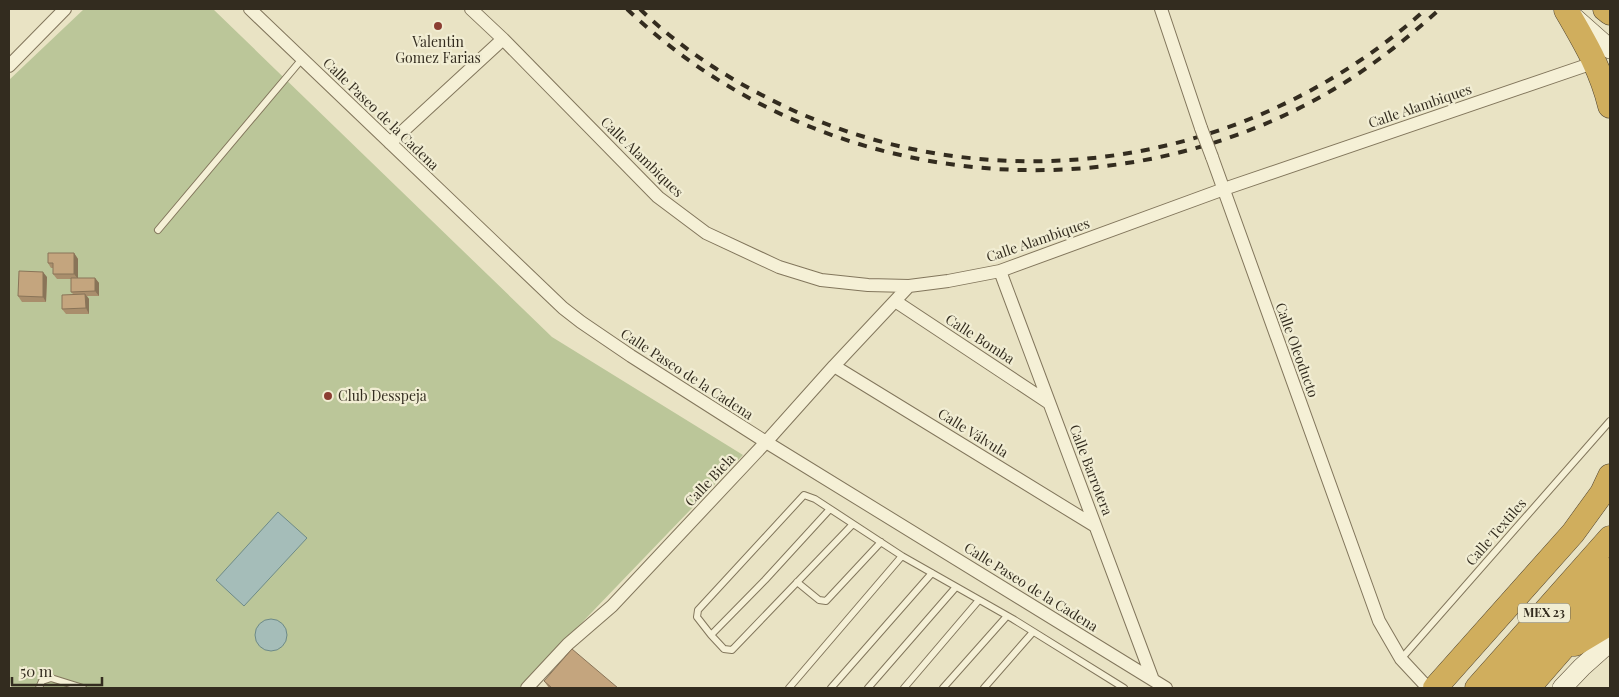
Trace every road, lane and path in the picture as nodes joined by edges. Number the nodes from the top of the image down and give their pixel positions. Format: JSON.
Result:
{"nodes":[{"id":1,"x":65,"y":9,"type":"edge"},
{"id":2,"x":250,"y":9,"type":"edge"},
{"id":3,"x":471,"y":9,"type":"edge"},
{"id":4,"x":1161,"y":9,"type":"edge"},
{"id":5,"x":1605,"y":9,"type":"edge"},
{"id":6,"x":1565,"y":10,"type":"edge"},
{"id":7,"x":1610,"y":13,"type":"edge"},
{"id":8,"x":503,"y":39,"type":"junction"},
{"id":9,"x":1603,"y":55,"type":"edge"},
{"id":10,"x":302,"y":59,"type":"junction"},
{"id":11,"x":9,"y":66,"type":"edge"},
{"id":12,"x":1610,"y":106,"type":"edge"},
{"id":13,"x":390,"y":143,"type":"junction"},
{"id":14,"x":1224,"y":189,"type":"junction"},
{"id":15,"x":158,"y":230,"type":"dead end"},
{"id":16,"x":1000,"y":271,"type":"junction"},
{"id":17,"x":909,"y":286,"type":"junction"},
{"id":18,"x":895,"y":301,"type":"junction"},
{"id":19,"x":834,"y":366,"type":"junction"},
{"id":20,"x":1049,"y":403,"type":"junction"},
{"id":21,"x":1610,"y":421,"type":"edge"},
{"id":22,"x":766,"y":442,"type":"junction"},
{"id":23,"x":1610,"y":476,"type":"edge"},
{"id":24,"x":830,"y":509,"type":"junction"},
{"id":25,"x":853,"y":524,"type":"junction"},
{"id":26,"x":1096,"y":526,"type":"junction"},
{"id":27,"x":881,"y":542,"type":"junction"},
{"id":28,"x":1605,"y":554,"type":"edge"},
{"id":29,"x":902,"y":556,"type":"junction"},
{"id":30,"x":932,"y":573,"type":"junction"},
{"id":31,"x":797,"y":582,"type":"junction"},
{"id":32,"x":956,"y":587,"type":"junction"},
{"id":33,"x":1610,"y":594,"type":"edge"},
{"id":34,"x":979,"y":600,"type":"junction"},
{"id":35,"x":1007,"y":616,"type":"junction"},
{"id":36,"x":1610,"y":623,"type":"edge"},
{"id":37,"x":1033,"y":632,"type":"junction"},
{"id":38,"x":711,"y":635,"type":"junction"},
{"id":39,"x":1477,"y":640,"type":"junction"},
{"id":40,"x":1610,"y":642,"type":"edge"},
{"id":41,"x":1548,"y":651,"type":"junction"},
{"id":42,"x":1594,"y":658,"type":"junction"},
{"id":43,"x":1401,"y":659,"type":"junction"},
{"id":44,"x":1153,"y":680,"type":"junction"},
{"id":45,"x":39,"y":688,"type":"edge"},
{"id":46,"x":83,"y":688,"type":"edge"},
{"id":47,"x":527,"y":688,"type":"edge"},
{"id":48,"x":789,"y":688,"type":"edge"},
{"id":49,"x":831,"y":688,"type":"edge"},
{"id":50,"x":868,"y":688,"type":"edge"},
{"id":51,"x":904,"y":688,"type":"edge"},
{"id":52,"x":943,"y":688,"type":"edge"},
{"id":53,"x":984,"y":688,"type":"edge"},
{"id":54,"x":1124,"y":688,"type":"edge"},
{"id":55,"x":1166,"y":688,"type":"edge"},
{"id":56,"x":1428,"y":688,"type":"edge"},
{"id":57,"x":1434,"y":688,"type":"edge"},
{"id":58,"x":1477,"y":688,"type":"edge"},
{"id":59,"x":1502,"y":688,"type":"edge"},
{"id":60,"x":1528,"y":688,"type":"edge"},
{"id":61,"x":1562,"y":688,"type":"edge"},
{"id":62,"x":1571,"y":688,"type":"edge"}],
"edges":[{"from":1,"to":11,"type":"street"},
{"from":2,"to":10,"type":"street","name":"Calle Paseo de la Cadena"},
{"from":3,"to":8,"type":"street","name":"Calle Alambiques"},
{"from":4,"to":14,"type":"street","name":"Calle Oleoducto","bridge":true},
{"from":5,"to":7,"type":"highway"},
{"from":6,"to":9,"type":"highway"},
{"from":8,"to":13,"type":"street"},
{"from":8,"to":17,"type":"street","name":"Calle Alambiques"},
{"from":9,"to":12,"type":"highway"},
{"from":9,"to":14,"type":"street","name":"Calle Alambiques"},
{"from":10,"to":13,"type":"street","name":"Calle Paseo de la Cadena"},
{"from":10,"to":15,"type":"lane"},
{"from":13,"to":22,"type":"street","name":"Calle Paseo de la Cadena"},
{"from":14,"to":16,"type":"street","name":"Calle Alambiques"},
{"from":14,"to":43,"type":"street","name":"Calle Oleoducto"},
{"from":16,"to":17,"type":"street","name":"Calle Alambiques"},
{"from":16,"to":20,"type":"street","name":"Calle Barrotera"},
{"from":17,"to":18,"type":"street","name":"Calle Biela"},
{"from":18,"to":19,"type":"street","name":"Calle Biela"},
{"from":18,"to":20,"type":"street","name":"Calle Bomba"},
{"from":19,"to":22,"type":"street","name":"Calle Biela"},
{"from":19,"to":26,"type":"street","name":"Calle Válvula"},
{"from":20,"to":26,"type":"street","name":"Calle Barrotera"},
{"from":21,"to":43,"type":"lane","name":"Calle Textiles"},
{"from":22,"to":44,"type":"street","name":"Calle Paseo de la Cadena"},
{"from":22,"to":47,"type":"street","name":"Calle Biela"},
{"from":23,"to":39,"type":"highway"},
{"from":24,"to":25,"type":"lane"},
{"from":24,"to":38,"type":"lane"},
{"from":24,"to":38,"type":"lane"},
{"from":25,"to":27,"type":"lane"},
{"from":25,"to":31,"type":"lane"},
{"from":26,"to":44,"type":"street","name":"Calle Barrotera"},
{"from":27,"to":29,"type":"lane"},
{"from":27,"to":31,"type":"lane"},
{"from":28,"to":39,"type":"highway"},
{"from":28,"to":41,"type":"highway"},
{"from":28,"to":58,"type":"highway","number":"MEX 23"},
{"from":29,"to":30,"type":"lane"},
{"from":29,"to":48,"type":"lane"},
{"from":30,"to":32,"type":"lane"},
{"from":30,"to":49,"type":"lane"},
{"from":31,"to":38,"type":"lane"},
{"from":32,"to":34,"type":"lane"},
{"from":32,"to":50,"type":"lane"},
{"from":33,"to":41,"type":"highway","number":"MEX 23"},
{"from":34,"to":35,"type":"lane"},
{"from":34,"to":51,"type":"lane"},
{"from":35,"to":37,"type":"lane"},
{"from":35,"to":52,"type":"lane"},
{"from":36,"to":41,"type":"highway"},
{"from":37,"to":53,"type":"lane"},
{"from":37,"to":54,"type":"lane"},
{"from":39,"to":57,"type":"highway"},
{"from":40,"to":42,"type":"street"},
{"from":41,"to":59,"type":"highway"},
{"from":41,"to":60,"type":"highway","number":"MEX 23"},
{"from":42,"to":61,"type":"street"},
{"from":42,"to":62,"type":"street"},
{"from":43,"to":56,"type":"street","name":"Calle Oleoducto"},
{"from":44,"to":55,"type":"street","name":"Calle Paseo de la Cadena"},
{"from":45,"to":46,"type":"lane"}]}
